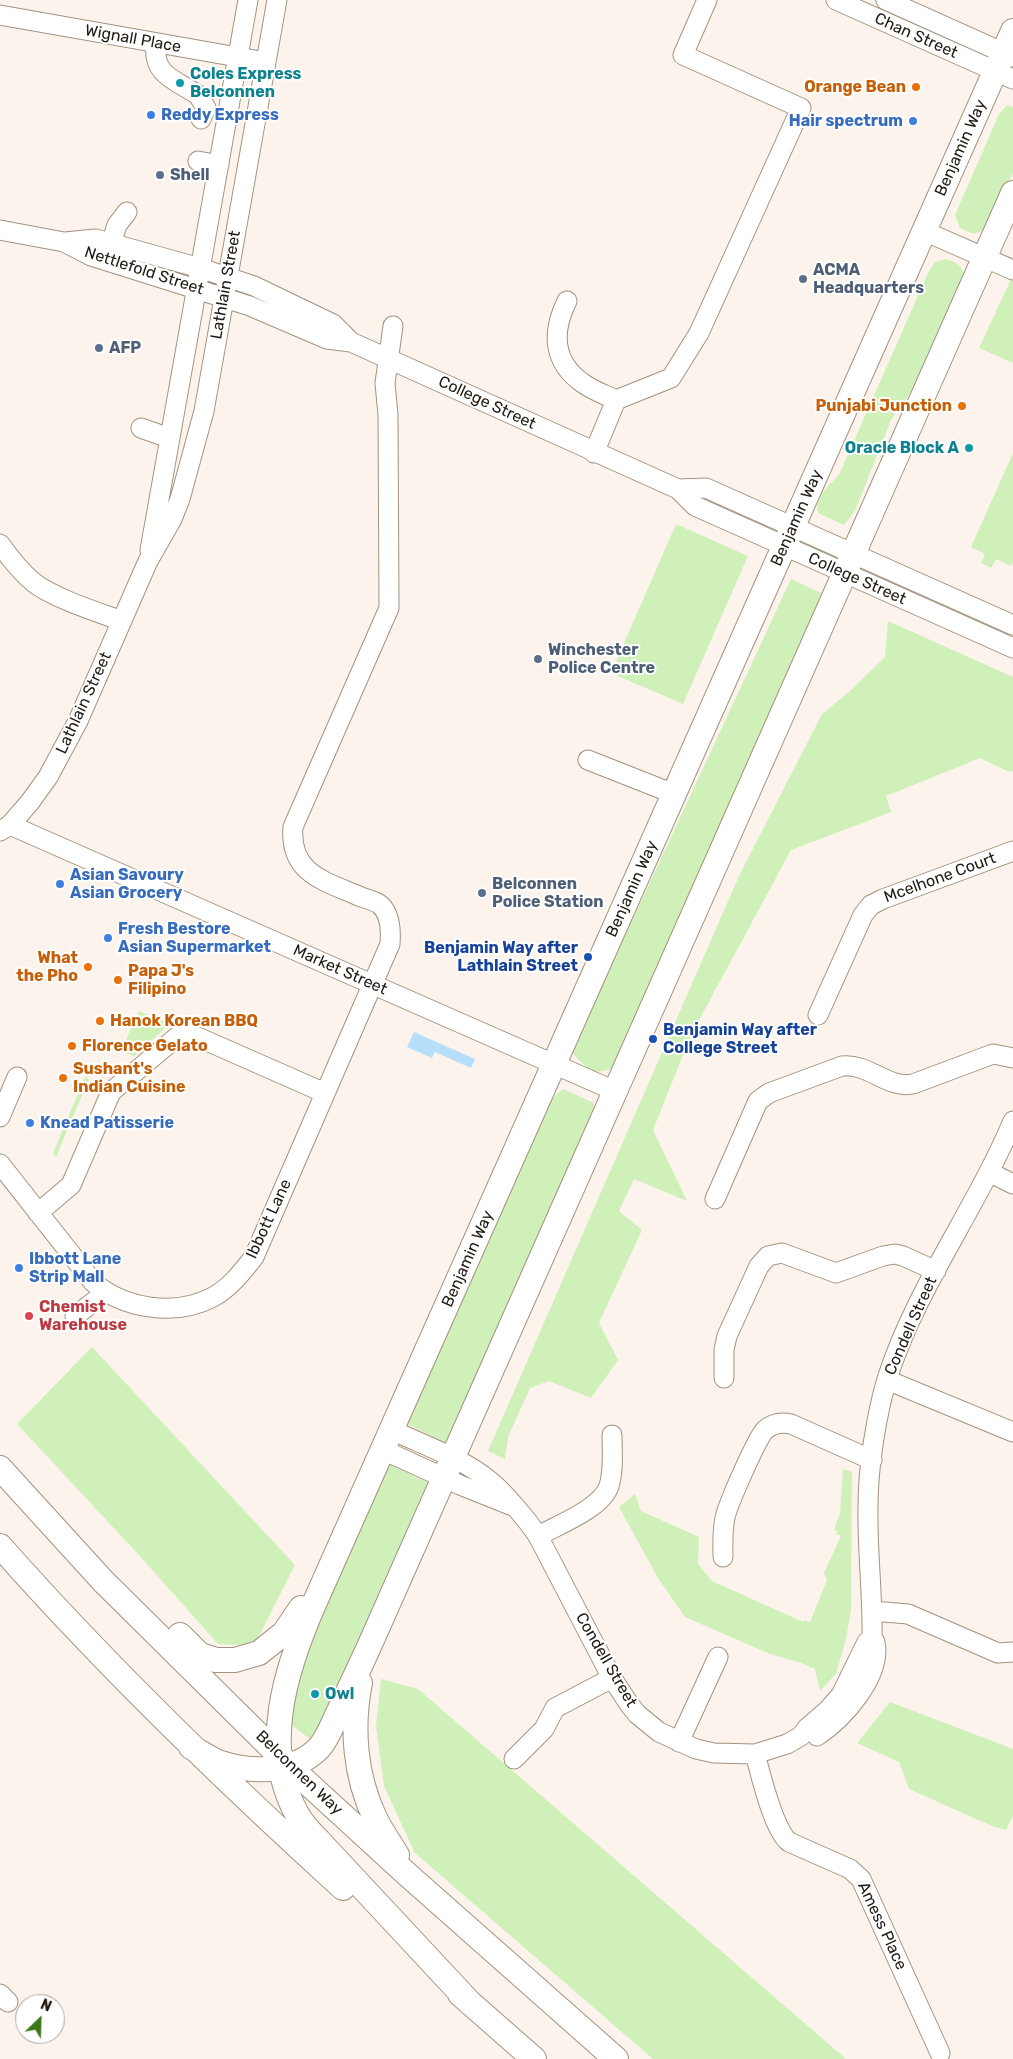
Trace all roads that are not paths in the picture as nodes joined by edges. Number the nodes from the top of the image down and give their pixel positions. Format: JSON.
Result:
{"nodes":[{"id":1,"x":248,"y":0,"type":"edge"},
{"id":2,"x":277,"y":0,"type":"edge"},
{"id":3,"x":707,"y":0,"type":"edge"},
{"id":4,"x":836,"y":0,"type":"edge"},
{"id":5,"x":886,"y":0,"type":"edge"},
{"id":6,"x":0,"y":15,"type":"edge"},
{"id":7,"x":1013,"y":31,"type":"edge"},
{"id":8,"x":156,"y":52,"type":"junction"},
{"id":9,"x":238,"y":58,"type":"junction"},
{"id":10,"x":266,"y":62,"type":"junction"},
{"id":11,"x":1006,"y":65,"type":"edge"},
{"id":12,"x":200,"y":120,"type":"dead end"},
{"id":13,"x":198,"y":161,"type":"dead end"},
{"id":14,"x":219,"y":165,"type":"junction"},
{"id":15,"x":1013,"y":193,"type":"edge"},
{"id":16,"x":127,"y":212,"type":"dead end"},
{"id":17,"x":0,"y":230,"type":"edge"},
{"id":18,"x":924,"y":231,"type":"junction"},
{"id":19,"x":64,"y":242,"type":"junction"},
{"id":20,"x":111,"y":243,"type":"junction"},
{"id":21,"x":984,"y":258,"type":"junction"},
{"id":22,"x":200,"y":268,"type":"junction"},
{"id":23,"x":1013,"y":270,"type":"edge"},
{"id":24,"x":227,"y":277,"type":"junction"},
{"id":25,"x":197,"y":289,"type":"junction"},
{"id":26,"x":224,"y":297,"type":"junction"},
{"id":27,"x":566,"y":301,"type":"dead end"},
{"id":28,"x":393,"y":326,"type":"dead end"},
{"id":29,"x":350,"y":342,"type":"junction"},
{"id":30,"x":388,"y":359,"type":"junction"},
{"id":31,"x":616,"y":400,"type":"junction"},
{"id":32,"x":141,"y":428,"type":"dead end"},
{"id":33,"x":170,"y":438,"type":"junction"},
{"id":34,"x":594,"y":453,"type":"junction"},
{"id":35,"x":789,"y":537,"type":"junction"},
{"id":36,"x":0,"y":544,"type":"edge"},
{"id":37,"x":148,"y":561,"type":"junction"},
{"id":38,"x":848,"y":564,"type":"junction"},
{"id":39,"x":122,"y":621,"type":"junction"},
{"id":40,"x":1013,"y":625,"type":"edge"},
{"id":41,"x":1013,"y":648,"type":"edge"},
{"id":42,"x":588,"y":760,"type":"dead end"},
{"id":43,"x":674,"y":794,"type":"junction"},
{"id":44,"x":5,"y":828,"type":"edge"},
{"id":45,"x":1013,"y":850,"type":"edge"},
{"id":46,"x":373,"y":984,"type":"junction"},
{"id":47,"x":818,"y":1015,"type":"dead end"},
{"id":48,"x":1013,"y":1058,"type":"edge"},
{"id":49,"x":554,"y":1064,"type":"junction"},
{"id":50,"x":17,"y":1077,"type":"dead end"},
{"id":51,"x":615,"y":1091,"type":"junction"},
{"id":52,"x":326,"y":1093,"type":"junction"},
{"id":53,"x":0,"y":1117,"type":"edge"},
{"id":54,"x":1013,"y":1121,"type":"edge"},
{"id":55,"x":0,"y":1164,"type":"edge"},
{"id":56,"x":989,"y":1172,"type":"junction"},
{"id":57,"x":1013,"y":1184,"type":"edge"},
{"id":58,"x":715,"y":1199,"type":"dead end"},
{"id":59,"x":38,"y":1213,"type":"junction"},
{"id":60,"x":936,"y":1271,"type":"junction"},
{"id":61,"x":105,"y":1293,"type":"junction"},
{"id":62,"x":75,"y":1316,"type":"dead end"},
{"id":63,"x":724,"y":1378,"type":"dead end"},
{"id":64,"x":887,"y":1380,"type":"junction"},
{"id":65,"x":1013,"y":1432,"type":"edge"},
{"id":66,"x":612,"y":1435,"type":"dead end"},
{"id":67,"x":387,"y":1440,"type":"junction"},
{"id":68,"x":872,"y":1460,"type":"junction"},
{"id":69,"x":0,"y":1468,"type":"edge"},
{"id":70,"x":447,"y":1468,"type":"junction"},
{"id":71,"x":538,"y":1536,"type":"junction"},
{"id":72,"x":0,"y":1546,"type":"edge"},
{"id":73,"x":337,"y":1553,"type":"junction"},
{"id":74,"x":723,"y":1558,"type":"dead end"},
{"id":75,"x":103,"y":1581,"type":"junction"},
{"id":76,"x":872,"y":1611,"type":"junction"},
{"id":77,"x":368,"y":1649,"type":"junction"},
{"id":78,"x":1013,"y":1652,"type":"edge"},
{"id":79,"x":718,"y":1657,"type":"dead end"},
{"id":80,"x":612,"y":1678,"type":"junction"},
{"id":81,"x":679,"y":1742,"type":"junction"},
{"id":82,"x":191,"y":1748,"type":"junction"},
{"id":83,"x":754,"y":1754,"type":"junction"},
{"id":84,"x":514,"y":1760,"type":"dead end"},
{"id":85,"x":284,"y":1762,"type":"junction"},
{"id":86,"x":409,"y":1876,"type":"junction"},
{"id":87,"x":471,"y":2004,"type":"junction"},
{"id":88,"x":940,"y":2053,"type":"dead end"},
{"id":89,"x":534,"y":2059,"type":"edge"},
{"id":90,"x":616,"y":2059,"type":"edge"}],
"edges":[{"from":1,"to":9,"type":"street","name":"Lathlain Street"},
{"from":2,"to":10,"type":"street","name":"Lathlain Street"},
{"from":3,"to":31,"type":"street"},
{"from":4,"to":11,"type":"street","name":"Chan Street"},
{"from":5,"to":11,"type":"street","name":"Chan Street"},
{"from":6,"to":8,"type":"street","name":"Wignall Place"},
{"from":7,"to":11,"type":"main road","name":"Benjamin Way"},
{"from":8,"to":9,"type":"street","name":"Wignall Place"},
{"from":8,"to":12,"type":"street"},
{"from":9,"to":10,"type":"street","name":"Wignall Place"},
{"from":9,"to":14,"type":"street","name":"Lathlain Street"},
{"from":10,"to":24,"type":"street","name":"Lathlain Street"},
{"from":11,"to":18,"type":"main road","name":"Benjamin Way"},
{"from":13,"to":14,"type":"street"},
{"from":14,"to":22,"type":"street","name":"Lathlain Street"},
{"from":15,"to":21,"type":"main road"},
{"from":16,"to":20,"type":"street"},
{"from":17,"to":19,"type":"street","name":"Nettlefold Street"},
{"from":18,"to":21,"type":"street"},
{"from":18,"to":35,"type":"main road","name":"Benjamin Way"},
{"from":19,"to":20,"type":"street","name":"Nettlefold Street"},
{"from":19,"to":25,"type":"street","name":"Nettlefold Street"},
{"from":20,"to":22,"type":"street","name":"Nettlefold Street"},
{"from":21,"to":23,"type":"street"},
{"from":21,"to":38,"type":"main road"},
{"from":22,"to":24,"type":"street","name":"Nettlefold Street"},
{"from":22,"to":25,"type":"street","name":"Lathlain Street"},
{"from":24,"to":26,"type":"street","name":"Lathlain Street"},
{"from":24,"to":29,"type":"street","name":"College Street"},
{"from":25,"to":26,"type":"street","name":"Nettlefold Street"},
{"from":25,"to":33,"type":"street","name":"Lathlain Street"},
{"from":26,"to":29,"type":"street","name":"College Street"},
{"from":26,"to":37,"type":"street","name":"Lathlain Street"},
{"from":27,"to":31,"type":"street"},
{"from":28,"to":30,"type":"street","name":"Ibbott Lane"},
{"from":29,"to":30,"type":"street","name":"College Street"},
{"from":30,"to":34,"type":"street","name":"College Street"},
{"from":30,"to":46,"type":"street","name":"Ibbott Lane"},
{"from":31,"to":34,"type":"street"},
{"from":32,"to":33,"type":"street"},
{"from":33,"to":37,"type":"street","name":"Lathlain Street"},
{"from":34,"to":35,"type":"street","name":"College Street"},
{"from":35,"to":38,"type":"street","name":"College Street"},
{"from":35,"to":43,"type":"main road","name":"Benjamin Way"},
{"from":36,"to":39,"type":"street"},
{"from":37,"to":39,"type":"street","name":"Lathlain Street"},
{"from":38,"to":40,"type":"street","name":"College Street"},
{"from":38,"to":41,"type":"street","name":"College Street"},
{"from":38,"to":51,"type":"main road"},
{"from":39,"to":44,"type":"street","name":"Lathlain Street"},
{"from":42,"to":43,"type":"street"},
{"from":43,"to":49,"type":"main road","name":"Benjamin Way"},
{"from":44,"to":46,"type":"street","name":"Market Street"},
{"from":45,"to":47,"type":"street","name":"Mcelhone Court"},
{"from":46,"to":49,"type":"street","name":"Market Street"},
{"from":46,"to":52,"type":"street","name":"Ibbott Lane"},
{"from":48,"to":58,"type":"street"},
{"from":49,"to":51,"type":"street","name":"Market Street"},
{"from":49,"to":67,"type":"main road","name":"Benjamin Way"},
{"from":50,"to":53,"type":"street"},
{"from":51,"to":70,"type":"main road"},
{"from":52,"to":59,"type":"street"},
{"from":52,"to":61,"type":"street","name":"Ibbott Lane"},
{"from":54,"to":56,"type":"street","name":"Condell Street"},
{"from":55,"to":59,"type":"street","name":"Ibbott Lane"},
{"from":56,"to":57,"type":"street"},
{"from":56,"to":60,"type":"street","name":"Condell Street"},
{"from":59,"to":61,"type":"street","name":"Ibbott Lane"},
{"from":60,"to":63,"type":"street"},
{"from":60,"to":64,"type":"street","name":"Condell Street"},
{"from":61,"to":62,"type":"street"},
{"from":64,"to":65,"type":"street"},
{"from":64,"to":68,"type":"street","name":"Condell Street"},
{"from":66,"to":71,"type":"street"},
{"from":67,"to":70,"type":"street","name":"Condell Street"},
{"from":67,"to":73,"type":"main road","name":"Benjamin Way"},
{"from":68,"to":74,"type":"street"},
{"from":68,"to":76,"type":"street","name":"Condell Street"},
{"from":69,"to":75,"type":"main road","name":"Belconnen Way"},
{"from":70,"to":71,"type":"street","name":"Condell Street"},
{"from":70,"to":77,"type":"main road"},
{"from":71,"to":80,"type":"street","name":"Condell Street"},
{"from":72,"to":82,"type":"main road"},
{"from":73,"to":75,"type":"main road"},
{"from":73,"to":85,"type":"main road","name":"Benjamin Way"},
{"from":75,"to":85,"type":"main road","name":"Belconnen Way"},
{"from":76,"to":78,"type":"street"},
{"from":76,"to":83,"type":"street","name":"Condell Street"},
{"from":77,"to":85,"type":"main road"},
{"from":77,"to":86,"type":"main road"},
{"from":79,"to":81,"type":"street"},
{"from":80,"to":81,"type":"street","name":"Condell Street"},
{"from":80,"to":84,"type":"street"},
{"from":81,"to":83,"type":"street","name":"Condell Street"},
{"from":82,"to":85,"type":"main road"},
{"from":82,"to":87,"type":"main road"},
{"from":83,"to":88,"type":"street","name":"Amess Place"},
{"from":85,"to":86,"type":"main road","name":"Belconnen Way"},
{"from":85,"to":87,"type":"main road"},
{"from":86,"to":90,"type":"main road","name":"Belconnen Way"},
{"from":87,"to":89,"type":"main road"}]}
